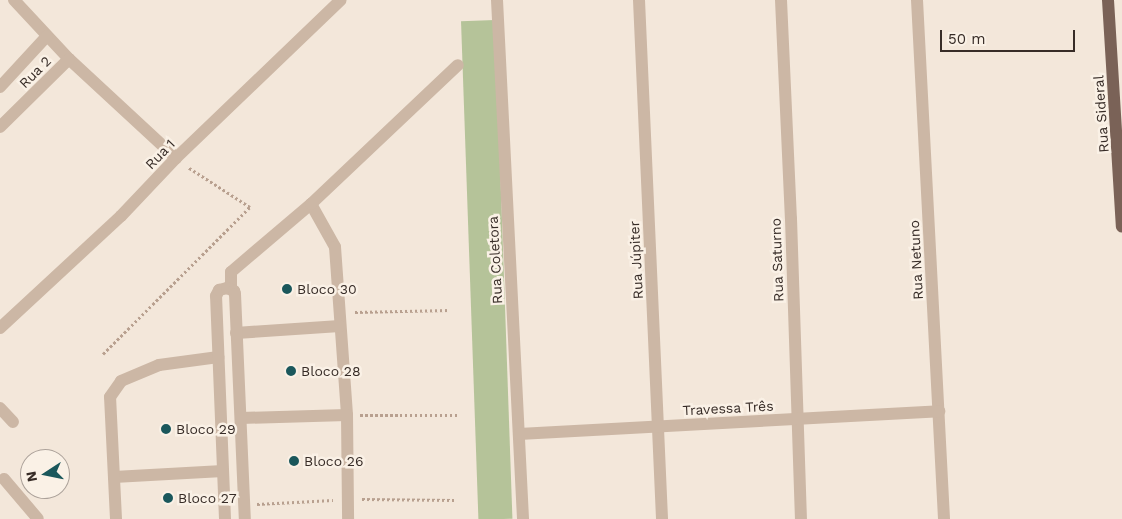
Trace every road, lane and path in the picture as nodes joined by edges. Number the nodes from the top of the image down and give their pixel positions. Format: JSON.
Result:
{"nodes":[{"id":1,"x":14,"y":0,"type":"edge"},
{"id":2,"x":341,"y":0,"type":"edge"},
{"id":3,"x":497,"y":0,"type":"edge"},
{"id":4,"x":639,"y":0,"type":"edge"},
{"id":5,"x":781,"y":0,"type":"edge"},
{"id":6,"x":917,"y":0,"type":"edge"},
{"id":7,"x":1108,"y":0,"type":"edge"},
{"id":8,"x":46,"y":36,"type":"junction"},
{"id":9,"x":69,"y":59,"type":"junction"},
{"id":10,"x":1117,"y":63,"type":"edge"},
{"id":11,"x":458,"y":65,"type":"dead end"},
{"id":12,"x":0,"y":87,"type":"edge"},
{"id":13,"x":0,"y":127,"type":"edge"},
{"id":14,"x":176,"y":158,"type":"junction"},
{"id":15,"x":311,"y":204,"type":"junction"},
{"id":16,"x":1122,"y":227,"type":"edge"},
{"id":17,"x":231,"y":289,"type":"junction"},
{"id":18,"x":450,"y":310,"type":"dead end"},
{"id":19,"x":339,"y":312,"type":"junction"},
{"id":20,"x":340,"y":326,"type":"junction"},
{"id":21,"x":0,"y":328,"type":"edge"},
{"id":22,"x":236,"y":333,"type":"junction"},
{"id":23,"x":103,"y":354,"type":"dead end"},
{"id":24,"x":218,"y":357,"type":"junction"},
{"id":25,"x":238,"y":371,"type":"junction"},
{"id":26,"x":219,"y":372,"type":"junction"},
{"id":27,"x":0,"y":408,"type":"edge"},
{"id":28,"x":939,"y":411,"type":"junction"},
{"id":29,"x":347,"y":415,"type":"junction"},
{"id":30,"x":459,"y":415,"type":"dead end"},
{"id":31,"x":241,"y":418,"type":"junction"},
{"id":32,"x":797,"y":420,"type":"junction"},
{"id":33,"x":13,"y":422,"type":"dead end"},
{"id":34,"x":658,"y":426,"type":"junction"},
{"id":35,"x":519,"y":434,"type":"junction"},
{"id":36,"x":223,"y":471,"type":"junction"},
{"id":37,"x":114,"y":477,"type":"junction"},
{"id":38,"x":4,"y":479,"type":"dead end"},
{"id":39,"x":348,"y":499,"type":"junction"},
{"id":40,"x":454,"y":500,"type":"dead end"},
{"id":41,"x":244,"y":505,"type":"junction"},
{"id":42,"x":38,"y":519,"type":"edge"},
{"id":43,"x":116,"y":519,"type":"edge"},
{"id":44,"x":225,"y":519,"type":"edge"},
{"id":45,"x":245,"y":519,"type":"edge"},
{"id":46,"x":348,"y":519,"type":"edge"},
{"id":47,"x":523,"y":519,"type":"edge"},
{"id":48,"x":662,"y":519,"type":"edge"},
{"id":49,"x":801,"y":519,"type":"edge"},
{"id":50,"x":944,"y":519,"type":"edge"}],
"edges":[{"from":1,"to":8,"type":"street"},
{"from":2,"to":14,"type":"street","name":"Rua 1"},
{"from":3,"to":35,"type":"street","name":"Rua Coletora"},
{"from":4,"to":34,"type":"street","name":"Rua Júpiter"},
{"from":5,"to":32,"type":"street","name":"Rua Saturno"},
{"from":6,"to":28,"type":"street","name":"Rua Netuno"},
{"from":7,"to":10,"type":"main road","name":"Rua Sideral"},
{"from":8,"to":9,"type":"street"},
{"from":8,"to":12,"type":"street","name":"Rua 2"},
{"from":9,"to":13,"type":"street","name":"Rua 2"},
{"from":9,"to":14,"type":"street"},
{"from":10,"to":16,"type":"main road","name":"Rua Sideral"},
{"from":11,"to":15,"type":"street"},
{"from":14,"to":21,"type":"street","name":"Rua 1"},
{"from":14,"to":23,"type":"path"},
{"from":15,"to":17,"type":"street"},
{"from":15,"to":19,"type":"street"},
{"from":17,"to":22,"type":"street"},
{"from":17,"to":24,"type":"street"},
{"from":18,"to":19,"type":"path"},
{"from":19,"to":20,"type":"street"},
{"from":20,"to":22,"type":"street"},
{"from":20,"to":29,"type":"street"},
{"from":22,"to":25,"type":"street"},
{"from":24,"to":26,"type":"street"},
{"from":24,"to":37,"type":"street"},
{"from":25,"to":26,"type":"street"},
{"from":25,"to":31,"type":"street"},
{"from":26,"to":36,"type":"street"},
{"from":27,"to":33,"type":"street"},
{"from":28,"to":32,"type":"street","name":"Travessa Três"},
{"from":28,"to":50,"type":"street","name":"Rua Netuno"},
{"from":29,"to":30,"type":"path"},
{"from":29,"to":31,"type":"street"},
{"from":29,"to":39,"type":"street"},
{"from":31,"to":41,"type":"street"},
{"from":32,"to":34,"type":"street","name":"Travessa Três"},
{"from":32,"to":49,"type":"street","name":"Rua Saturno"},
{"from":34,"to":35,"type":"street","name":"Travessa Três"},
{"from":34,"to":48,"type":"street","name":"Rua Júpiter"},
{"from":35,"to":47,"type":"street","name":"Rua Coletora"},
{"from":36,"to":37,"type":"street"},
{"from":36,"to":44,"type":"street"},
{"from":37,"to":43,"type":"street"},
{"from":38,"to":42,"type":"street"},
{"from":39,"to":40,"type":"path"},
{"from":39,"to":41,"type":"path"},
{"from":39,"to":46,"type":"street"},
{"from":41,"to":45,"type":"street"}]}
